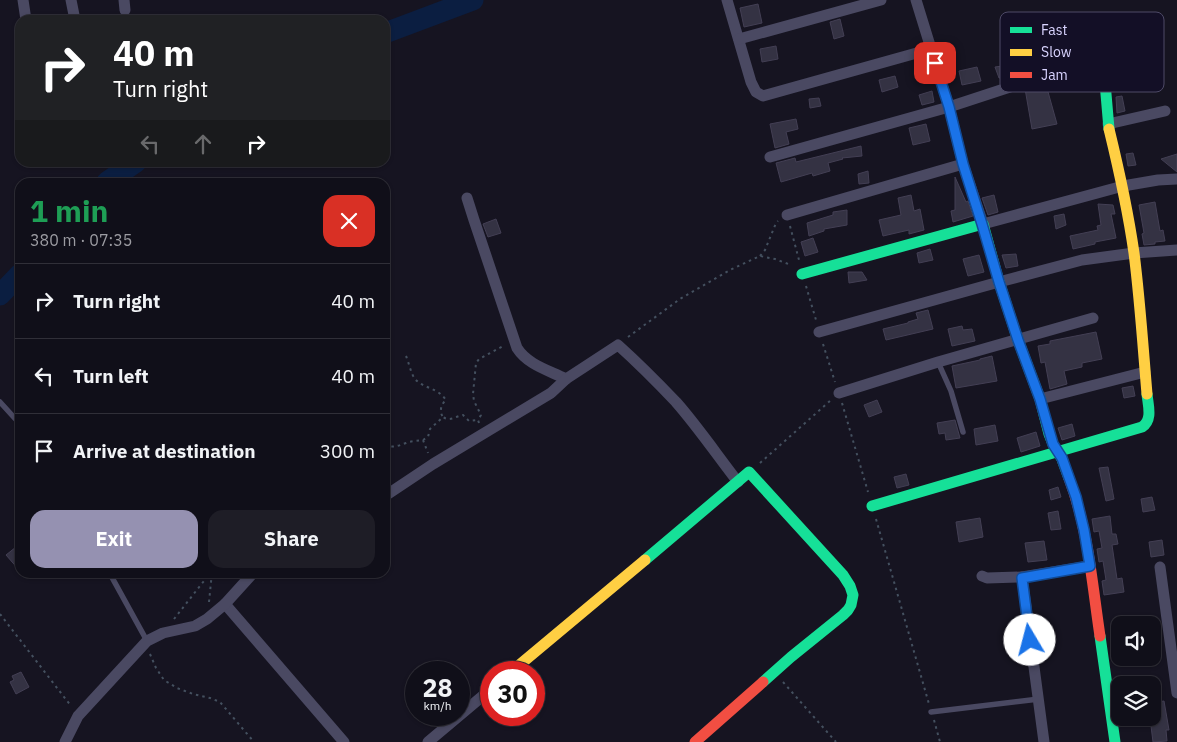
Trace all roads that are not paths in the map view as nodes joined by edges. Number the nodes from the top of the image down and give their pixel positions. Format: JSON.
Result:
{"nodes":[{"id":1,"x":23,"y":0,"type":"edge"},
{"id":2,"x":72,"y":0,"type":"edge"},
{"id":3,"x":727,"y":0,"type":"edge"},
{"id":4,"x":881,"y":0,"type":"edge"},
{"id":5,"x":916,"y":0,"type":"edge"},
{"id":6,"x":25,"y":15,"type":"edge"},
{"id":7,"x":74,"y":15,"type":"edge"},
{"id":8,"x":739,"y":39,"type":"junction"},
{"id":9,"x":931,"y":49,"type":"junction"},
{"id":10,"x":1000,"y":90,"type":"edge"},
{"id":11,"x":1106,"y":92,"type":"edge"},
{"id":12,"x":949,"y":107,"type":"junction"},
{"id":13,"x":1165,"y":111,"type":"dead end"},
{"id":14,"x":1108,"y":124,"type":"junction"},
{"id":15,"x":770,"y":157,"type":"dead end"},
{"id":16,"x":963,"y":164,"type":"junction"},
{"id":17,"x":1177,"y":179,"type":"edge"},
{"id":18,"x":1123,"y":186,"type":"junction"},
{"id":19,"x":467,"y":198,"type":"dead end"},
{"id":20,"x":787,"y":215,"type":"road end"},
{"id":21,"x":982,"y":224,"type":"junction"},
{"id":22,"x":1177,"y":250,"type":"edge"},
{"id":23,"x":1134,"y":253,"type":"junction"},
{"id":24,"x":802,"y":274,"type":"road end"},
{"id":25,"x":999,"y":282,"type":"junction"},
{"id":26,"x":1093,"y":318,"type":"dead end"},
{"id":27,"x":819,"y":332,"type":"road end"},
{"id":28,"x":1018,"y":340,"type":"junction"},
{"id":29,"x":938,"y":362,"type":"junction"},
{"id":30,"x":1145,"y":372,"type":"junction"},
{"id":31,"x":566,"y":378,"type":"junction"},
{"id":32,"x":839,"y":394,"type":"road end"},
{"id":33,"x":1040,"y":399,"type":"junction"},
{"id":34,"x":0,"y":402,"type":"edge"},
{"id":35,"x":15,"y":418,"type":"edge"},
{"id":36,"x":963,"y":432,"type":"dead end"},
{"id":37,"x":1058,"y":451,"type":"junction"},
{"id":38,"x":738,"y":482,"type":"junction"},
{"id":39,"x":390,"y":493,"type":"edge"},
{"id":40,"x":872,"y":506,"type":"road end"},
{"id":41,"x":1090,"y":566,"type":"junction"},
{"id":42,"x":1160,"y":567,"type":"dead end"},
{"id":43,"x":982,"y":576,"type":"dead end"},
{"id":44,"x":112,"y":578,"type":"edge"},
{"id":45,"x":249,"y":578,"type":"edge"},
{"id":46,"x":1022,"y":578,"type":"junction"},
{"id":47,"x":225,"y":604,"type":"junction"},
{"id":48,"x":147,"y":641,"type":"junction"},
{"id":49,"x":524,"y":661,"type":"edge"},
{"id":50,"x":1177,"y":694,"type":"edge"},
{"id":51,"x":480,"y":698,"type":"edge"},
{"id":52,"x":1039,"y":699,"type":"junction"},
{"id":53,"x":931,"y":712,"type":"road end"},
{"id":54,"x":65,"y":742,"type":"edge"},
{"id":55,"x":344,"y":742,"type":"edge"},
{"id":56,"x":428,"y":742,"type":"edge"},
{"id":57,"x":695,"y":742,"type":"edge"},
{"id":58,"x":1044,"y":742,"type":"edge"},
{"id":59,"x":1115,"y":742,"type":"edge"}],
"edges":[{"from":1,"to":6,"type":"street"},
{"from":2,"to":7,"type":"street"},
{"from":3,"to":8,"type":"street"},
{"from":4,"to":8,"type":"street"},
{"from":5,"to":9,"type":"street"},
{"from":8,"to":9,"type":"street"},
{"from":9,"to":12,"type":"street"},
{"from":10,"to":12,"type":"street"},
{"from":11,"to":14,"type":"street"},
{"from":12,"to":15,"type":"street"},
{"from":12,"to":16,"type":"street"},
{"from":13,"to":14,"type":"street"},
{"from":14,"to":18,"type":"street"},
{"from":16,"to":20,"type":"street"},
{"from":16,"to":21,"type":"street"},
{"from":17,"to":18,"type":"street"},
{"from":18,"to":21,"type":"street"},
{"from":18,"to":23,"type":"street"},
{"from":19,"to":31,"type":"street"},
{"from":21,"to":24,"type":"street"},
{"from":21,"to":25,"type":"street"},
{"from":22,"to":23,"type":"street"},
{"from":23,"to":25,"type":"street"},
{"from":23,"to":30,"type":"street"},
{"from":25,"to":27,"type":"street"},
{"from":25,"to":28,"type":"street"},
{"from":26,"to":28,"type":"street"},
{"from":28,"to":29,"type":"street"},
{"from":28,"to":33,"type":"street"},
{"from":29,"to":32,"type":"street"},
{"from":29,"to":36,"type":"lane"},
{"from":30,"to":33,"type":"street"},
{"from":30,"to":37,"type":"street"},
{"from":31,"to":38,"type":"street"},
{"from":31,"to":39,"type":"street"},
{"from":33,"to":37,"type":"street"},
{"from":34,"to":35,"type":"lane"},
{"from":37,"to":40,"type":"street"},
{"from":37,"to":41,"type":"street"},
{"from":38,"to":49,"type":"street"},
{"from":38,"to":57,"type":"street"},
{"from":41,"to":46,"type":"street"},
{"from":41,"to":59,"type":"street"},
{"from":42,"to":50,"type":"street"},
{"from":43,"to":46,"type":"street"},
{"from":44,"to":48,"type":"lane"},
{"from":45,"to":47,"type":"street"},
{"from":46,"to":52,"type":"street"},
{"from":47,"to":48,"type":"street"},
{"from":47,"to":55,"type":"street"},
{"from":48,"to":54,"type":"street"},
{"from":51,"to":56,"type":"street"},
{"from":52,"to":53,"type":"lane"},
{"from":52,"to":58,"type":"street"}]}
